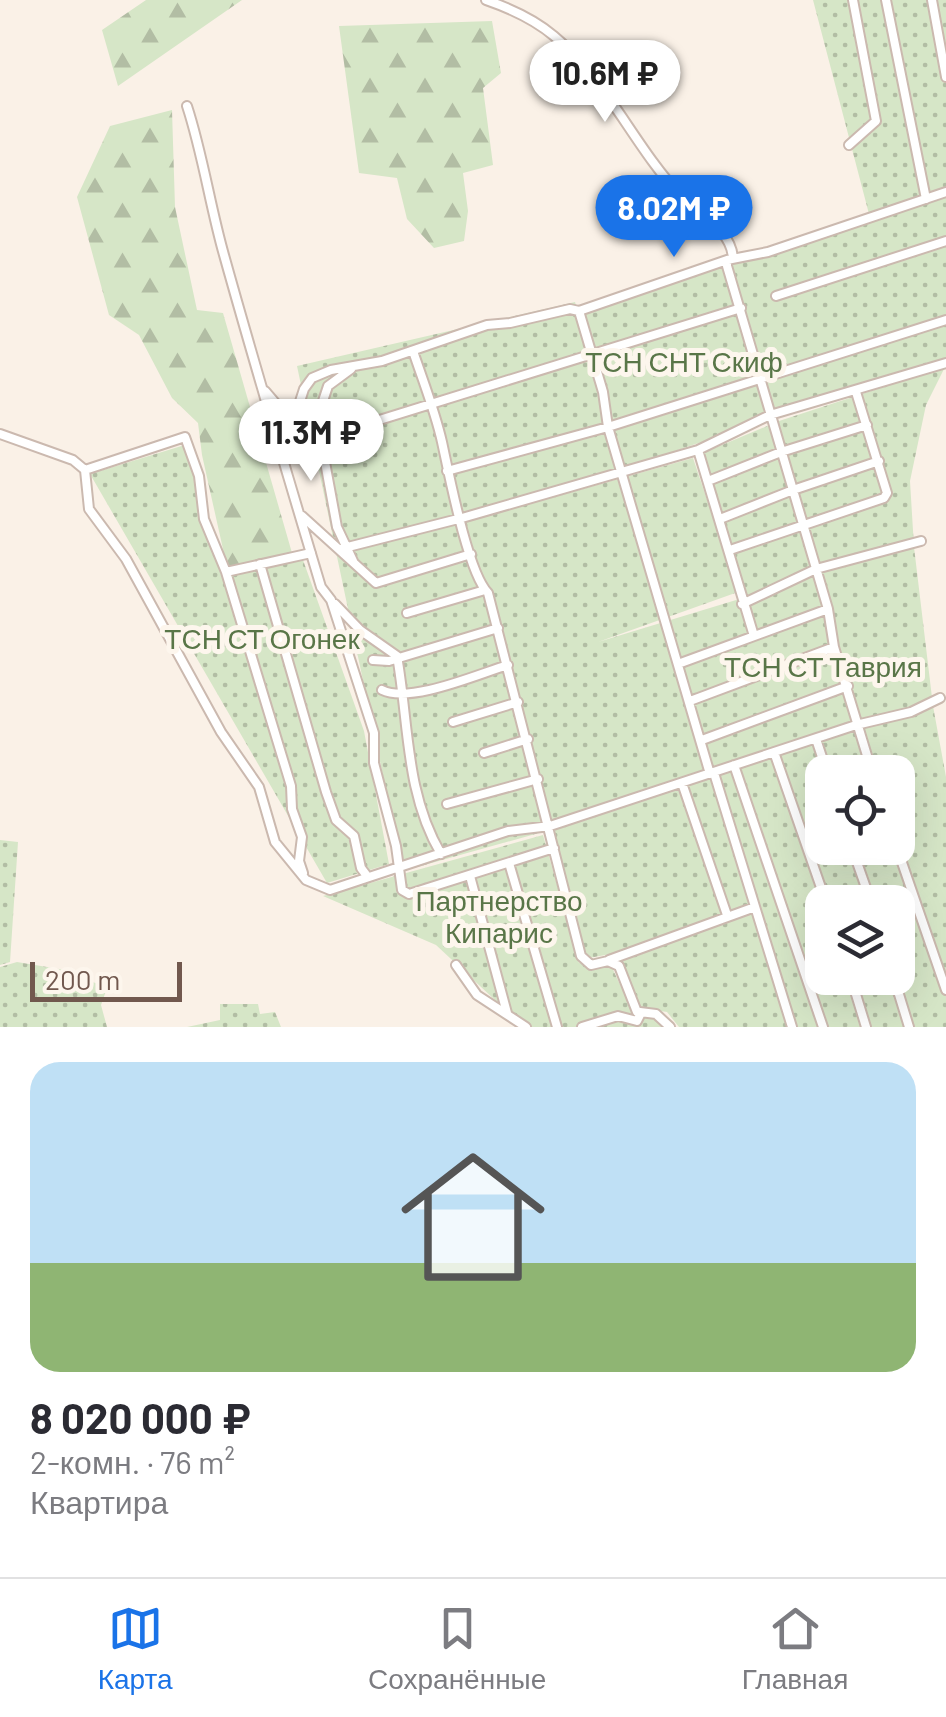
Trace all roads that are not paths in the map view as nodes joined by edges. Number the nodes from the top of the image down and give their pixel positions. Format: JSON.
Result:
{"nodes":[{"id":1,"x":486,"y":0,"type":"edge"},
{"id":2,"x":852,"y":0,"type":"edge"},
{"id":3,"x":886,"y":0,"type":"edge"},
{"id":4,"x":932,"y":0,"type":"edge"},
{"id":5,"x":941,"y":24,"type":"edge"},
{"id":6,"x":946,"y":78,"type":"edge"},
{"id":7,"x":187,"y":106,"type":"dead end"},
{"id":8,"x":849,"y":145,"type":"dead end"},
{"id":9,"x":946,"y":192,"type":"edge"},
{"id":10,"x":926,"y":198,"type":"junction"},
{"id":11,"x":946,"y":242,"type":"edge"},
{"id":12,"x":727,"y":260,"type":"junction"},
{"id":13,"x":776,"y":296,"type":"dead end"},
{"id":14,"x":740,"y":308,"type":"junction"},
{"id":15,"x":579,"y":311,"type":"junction"},
{"id":16,"x":946,"y":320,"type":"edge"},
{"id":17,"x":413,"y":351,"type":"junction"},
{"id":18,"x":591,"y":353,"type":"junction"},
{"id":19,"x":946,"y":363,"type":"edge"},
{"id":20,"x":354,"y":366,"type":"junction"},
{"id":21,"x":759,"y":381,"type":"junction"},
{"id":22,"x":264,"y":390,"type":"junction"},
{"id":23,"x":856,"y":392,"type":"junction"},
{"id":24,"x":431,"y":403,"type":"junction"},
{"id":25,"x":770,"y":415,"type":"junction"},
{"id":26,"x":292,"y":422,"type":"junction"},
{"id":27,"x":867,"y":426,"type":"junction"},
{"id":28,"x":608,"y":427,"type":"junction"},
{"id":29,"x":0,"y":434,"type":"edge"},
{"id":30,"x":324,"y":442,"type":"junction"},
{"id":31,"x":698,"y":450,"type":"junction"},
{"id":32,"x":781,"y":452,"type":"junction"},
{"id":33,"x":282,"y":457,"type":"junction"},
{"id":34,"x":879,"y":461,"type":"junction"},
{"id":35,"x":85,"y":470,"type":"junction"},
{"id":36,"x":448,"y":470,"type":"junction"},
{"id":37,"x":622,"y":471,"type":"junction"},
{"id":38,"x":708,"y":482,"type":"junction"},
{"id":39,"x":792,"y":490,"type":"junction"},
{"id":40,"x":300,"y":514,"type":"junction"},
{"id":41,"x":462,"y":518,"type":"junction"},
{"id":42,"x":720,"y":518,"type":"junction"},
{"id":43,"x":803,"y":525,"type":"junction"},
{"id":44,"x":918,"y":538,"type":"dead end"},
{"id":45,"x":344,"y":549,"type":"junction"},
{"id":46,"x":730,"y":550,"type":"junction"},
{"id":47,"x":310,"y":554,"type":"junction"},
{"id":48,"x":471,"y":554,"type":"junction"},
{"id":49,"x":260,"y":564,"type":"junction"},
{"id":50,"x":816,"y":570,"type":"junction"},
{"id":51,"x":226,"y":572,"type":"junction"},
{"id":52,"x":485,"y":590,"type":"junction"},
{"id":53,"x":331,"y":600,"type":"junction"},
{"id":54,"x":742,"y":604,"type":"junction"},
{"id":55,"x":828,"y":609,"type":"junction"},
{"id":56,"x":407,"y":614,"type":"dead end"},
{"id":57,"x":498,"y":628,"type":"junction"},
{"id":58,"x":754,"y":636,"type":"junction"},
{"id":59,"x":834,"y":648,"type":"junction"},
{"id":60,"x":397,"y":656,"type":"junction"},
{"id":61,"x":372,"y":660,"type":"dead end"},
{"id":62,"x":678,"y":664,"type":"junction"},
{"id":63,"x":508,"y":666,"type":"junction"},
{"id":64,"x":848,"y":686,"type":"junction"},
{"id":65,"x":382,"y":690,"type":"dead end"},
{"id":66,"x":404,"y":694,"type":"junction"},
{"id":67,"x":940,"y":698,"type":"dead end"},
{"id":68,"x":690,"y":701,"type":"junction"},
{"id":69,"x":518,"y":702,"type":"junction"},
{"id":70,"x":453,"y":722,"type":"dead end"},
{"id":71,"x":856,"y":725,"type":"junction"},
{"id":72,"x":528,"y":739,"type":"junction"},
{"id":73,"x":816,"y":739,"type":"junction"},
{"id":74,"x":702,"y":740,"type":"junction"},
{"id":75,"x":774,"y":752,"type":"junction"},
{"id":76,"x":484,"y":753,"type":"dead end"},
{"id":77,"x":821,"y":755,"type":"edge"},
{"id":78,"x":866,"y":755,"type":"edge"},
{"id":79,"x":734,"y":765,"type":"junction"},
{"id":80,"x":712,"y":773,"type":"junction"},
{"id":81,"x":538,"y":779,"type":"junction"},
{"id":82,"x":682,"y":783,"type":"junction"},
{"id":83,"x":448,"y":804,"type":"dead end"},
{"id":84,"x":550,"y":826,"type":"junction"},
{"id":85,"x":554,"y":848,"type":"junction"},
{"id":86,"x":441,"y":854,"type":"junction"},
{"id":87,"x":509,"y":863,"type":"junction"},
{"id":88,"x":903,"y":865,"type":"edge"},
{"id":89,"x":398,"y":868,"type":"junction"},
{"id":90,"x":367,"y":876,"type":"junction"},
{"id":91,"x":470,"y":876,"type":"junction"},
{"id":92,"x":306,"y":880,"type":"junction"},
{"id":93,"x":820,"y":885,"type":"edge"},
{"id":94,"x":755,"y":908,"type":"junction"},
{"id":95,"x":727,"y":915,"type":"junction"},
{"id":96,"x":608,"y":961,"type":"junction"},
{"id":97,"x":456,"y":964,"type":"dead end"},
{"id":98,"x":946,"y":990,"type":"edge"},
{"id":99,"x":856,"y":995,"type":"edge"},
{"id":100,"x":899,"y":995,"type":"edge"},
{"id":101,"x":636,"y":1012,"type":"junction"},
{"id":102,"x":507,"y":1013,"type":"junction"},
{"id":103,"x":526,"y":1027,"type":"edge"},
{"id":104,"x":557,"y":1027,"type":"edge"},
{"id":105,"x":582,"y":1027,"type":"edge"},
{"id":106,"x":670,"y":1027,"type":"edge"},
{"id":107,"x":792,"y":1027,"type":"edge"},
{"id":108,"x":823,"y":1027,"type":"edge"},
{"id":109,"x":866,"y":1027,"type":"edge"},
{"id":110,"x":909,"y":1027,"type":"edge"}],
"edges":[{"from":1,"to":12,"type":"street"},
{"from":2,"to":8,"type":"street"},
{"from":3,"to":10,"type":"street"},
{"from":4,"to":5,"type":"street"},
{"from":5,"to":6,"type":"street"},
{"from":7,"to":22,"type":"street"},
{"from":9,"to":10,"type":"street"},
{"from":10,"to":12,"type":"street"},
{"from":11,"to":13,"type":"street"},
{"from":12,"to":14,"type":"street"},
{"from":12,"to":15,"type":"street"},
{"from":14,"to":18,"type":"street"},
{"from":14,"to":21,"type":"street"},
{"from":15,"to":17,"type":"street"},
{"from":15,"to":18,"type":"street"},
{"from":16,"to":21,"type":"street"},
{"from":17,"to":20,"type":"street"},
{"from":17,"to":24,"type":"street"},
{"from":18,"to":24,"type":"street"},
{"from":18,"to":28,"type":"street"},
{"from":19,"to":23,"type":"street"},
{"from":20,"to":26,"type":"street"},
{"from":20,"to":30,"type":"street"},
{"from":21,"to":25,"type":"street"},
{"from":21,"to":28,"type":"street"},
{"from":22,"to":26,"type":"street"},
{"from":22,"to":33,"type":"street"},
{"from":23,"to":25,"type":"street"},
{"from":23,"to":27,"type":"street"},
{"from":24,"to":30,"type":"street"},
{"from":24,"to":36,"type":"street"},
{"from":25,"to":31,"type":"street"},
{"from":25,"to":32,"type":"street"},
{"from":26,"to":30,"type":"street"},
{"from":26,"to":33,"type":"street"},
{"from":27,"to":32,"type":"street"},
{"from":27,"to":34,"type":"street"},
{"from":28,"to":36,"type":"street"},
{"from":28,"to":37,"type":"street"},
{"from":29,"to":35,"type":"street"},
{"from":30,"to":45,"type":"street"},
{"from":31,"to":37,"type":"street"},
{"from":31,"to":38,"type":"street"},
{"from":32,"to":38,"type":"street"},
{"from":32,"to":39,"type":"street"},
{"from":33,"to":40,"type":"street"},
{"from":34,"to":39,"type":"street"},
{"from":34,"to":43,"type":"street"},
{"from":35,"to":51,"type":"street"},
{"from":35,"to":92,"type":"street"},
{"from":36,"to":41,"type":"street"},
{"from":37,"to":41,"type":"street"},
{"from":37,"to":62,"type":"street"},
{"from":38,"to":42,"type":"street"},
{"from":39,"to":42,"type":"street"},
{"from":39,"to":43,"type":"street"},
{"from":40,"to":45,"type":"street"},
{"from":40,"to":47,"type":"street"},
{"from":41,"to":45,"type":"street"},
{"from":41,"to":48,"type":"street"},
{"from":42,"to":46,"type":"street"},
{"from":43,"to":46,"type":"street"},
{"from":43,"to":50,"type":"street"},
{"from":44,"to":50,"type":"street"},
{"from":45,"to":48,"type":"street"},
{"from":46,"to":54,"type":"street"},
{"from":47,"to":49,"type":"street"},
{"from":47,"to":53,"type":"street"},
{"from":48,"to":52,"type":"street"},
{"from":49,"to":51,"type":"street"},
{"from":49,"to":90,"type":"street"},
{"from":50,"to":54,"type":"street"},
{"from":50,"to":55,"type":"street"},
{"from":51,"to":92,"type":"street"},
{"from":52,"to":56,"type":"street"},
{"from":52,"to":57,"type":"street"},
{"from":53,"to":60,"type":"street"},
{"from":53,"to":89,"type":"street"},
{"from":54,"to":58,"type":"street"},
{"from":55,"to":58,"type":"street"},
{"from":55,"to":59,"type":"street"},
{"from":57,"to":60,"type":"street"},
{"from":57,"to":63,"type":"street"},
{"from":58,"to":62,"type":"street"},
{"from":59,"to":64,"type":"street"},
{"from":59,"to":68,"type":"street"},
{"from":60,"to":61,"type":"street"},
{"from":60,"to":66,"type":"street"},
{"from":62,"to":68,"type":"street"},
{"from":63,"to":66,"type":"street"},
{"from":63,"to":69,"type":"street"},
{"from":64,"to":71,"type":"street"},
{"from":64,"to":74,"type":"street"},
{"from":65,"to":66,"type":"street"},
{"from":66,"to":86,"type":"street"},
{"from":67,"to":71,"type":"street"},
{"from":68,"to":74,"type":"street"},
{"from":69,"to":70,"type":"street"},
{"from":69,"to":72,"type":"street"},
{"from":71,"to":73,"type":"street"},
{"from":71,"to":78,"type":"street"},
{"from":72,"to":76,"type":"street"},
{"from":72,"to":81,"type":"street"},
{"from":73,"to":75,"type":"street"},
{"from":73,"to":77,"type":"street"},
{"from":74,"to":80,"type":"street"},
{"from":75,"to":79,"type":"street"},
{"from":75,"to":93,"type":"street"},
{"from":79,"to":80,"type":"street"},
{"from":79,"to":108,"type":"street"},
{"from":80,"to":82,"type":"street"},
{"from":80,"to":94,"type":"street"},
{"from":81,"to":83,"type":"street"},
{"from":81,"to":84,"type":"street"},
{"from":82,"to":84,"type":"street"},
{"from":82,"to":95,"type":"street"},
{"from":84,"to":85,"type":"street"},
{"from":84,"to":86,"type":"street"},
{"from":85,"to":87,"type":"street"},
{"from":85,"to":96,"type":"street"},
{"from":86,"to":89,"type":"street"},
{"from":87,"to":91,"type":"street"},
{"from":87,"to":104,"type":"street"},
{"from":88,"to":98,"type":"street"},
{"from":89,"to":90,"type":"street"},
{"from":89,"to":91,"type":"street"},
{"from":90,"to":92,"type":"street"},
{"from":91,"to":102,"type":"street"},
{"from":94,"to":95,"type":"street"},
{"from":94,"to":107,"type":"street"},
{"from":95,"to":96,"type":"street"},
{"from":96,"to":101,"type":"street"},
{"from":97,"to":102,"type":"street"},
{"from":99,"to":109,"type":"street"},
{"from":100,"to":110,"type":"street"},
{"from":101,"to":105,"type":"street"},
{"from":101,"to":106,"type":"street"},
{"from":102,"to":103,"type":"street"}]}
